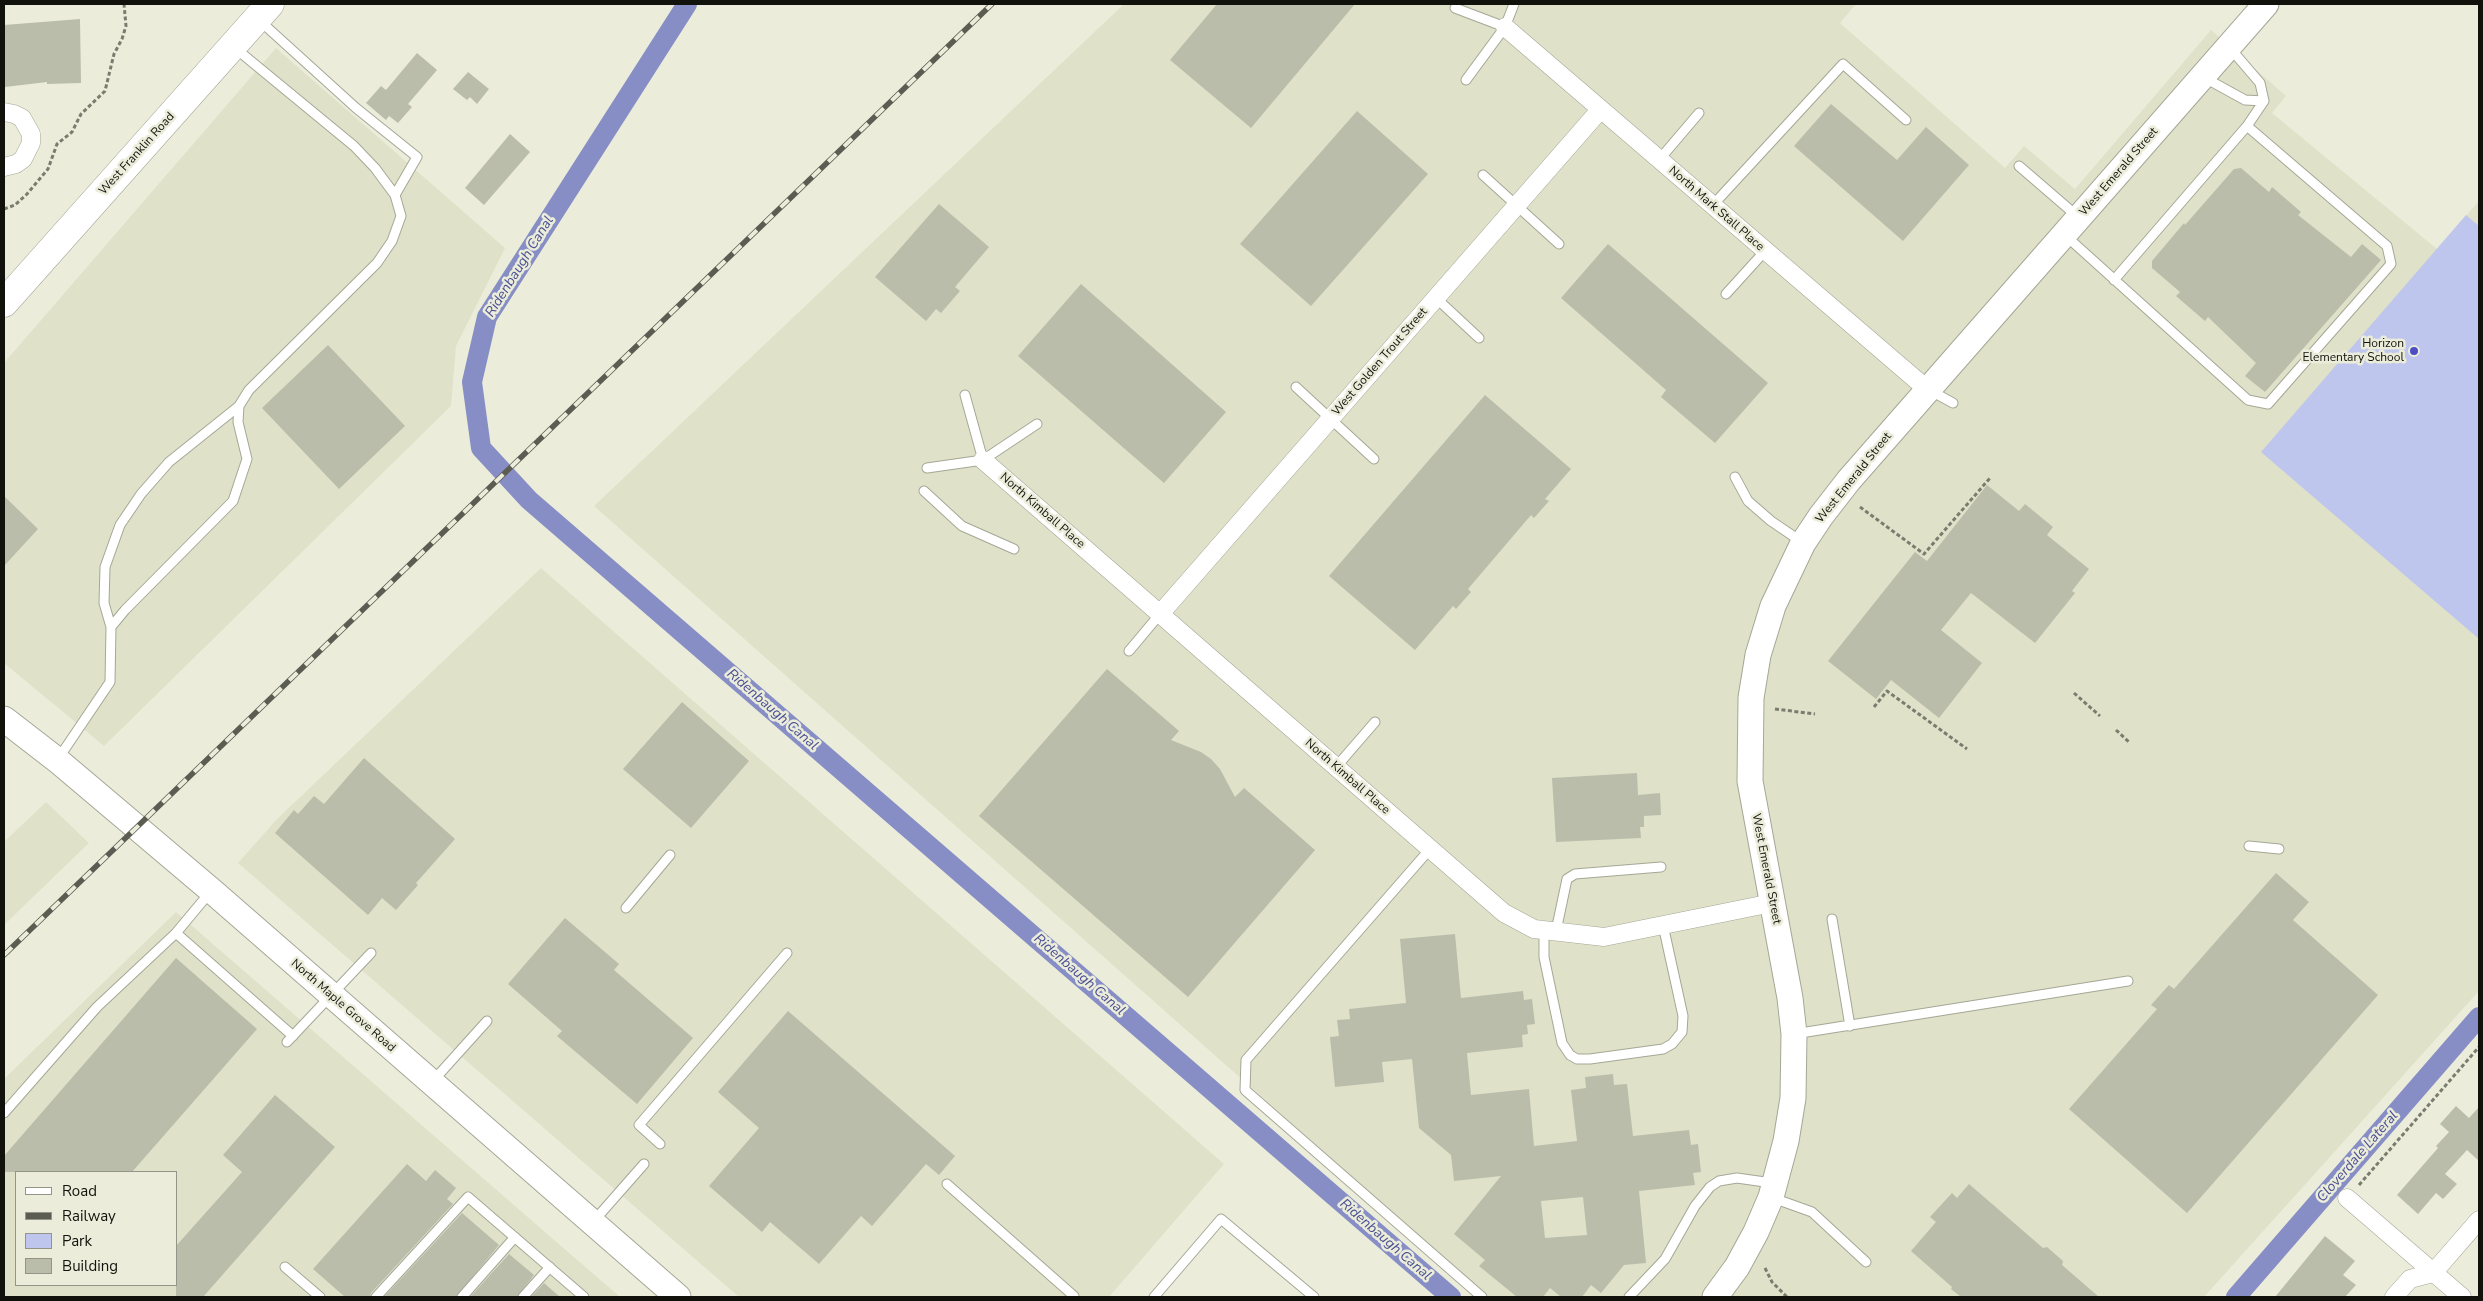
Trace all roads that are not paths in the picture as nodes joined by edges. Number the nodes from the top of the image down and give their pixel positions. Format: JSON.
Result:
{"nodes":[{"id":1,"x":1514,"y":4,"type":"edge"},
{"id":2,"x":2266,"y":4,"type":"edge"},
{"id":3,"x":1455,"y":8,"type":"dead end"},
{"id":4,"x":263,"y":11,"type":"edge"},
{"id":5,"x":1505,"y":27,"type":"junction"},
{"id":6,"x":233,"y":46,"type":"junction"},
{"id":7,"x":2229,"y":46,"type":"junction"},
{"id":8,"x":2202,"y":77,"type":"junction"},
{"id":9,"x":1466,"y":80,"type":"dead end"},
{"id":10,"x":2264,"y":101,"type":"junction"},
{"id":11,"x":1600,"y":110,"type":"junction"},
{"id":12,"x":4,"y":112,"type":"edge"},
{"id":13,"x":1700,"y":113,"type":"dead end"},
{"id":14,"x":1906,"y":120,"type":"dead end"},
{"id":15,"x":2247,"y":126,"type":"junction"},
{"id":16,"x":1659,"y":160,"type":"junction"},
{"id":17,"x":2019,"y":166,"type":"dead end"},
{"id":18,"x":4,"y":167,"type":"edge"},
{"id":19,"x":1483,"y":175,"type":"dead end"},
{"id":20,"x":395,"y":195,"type":"junction"},
{"id":21,"x":1517,"y":206,"type":"junction"},
{"id":22,"x":1712,"y":206,"type":"junction"},
{"id":23,"x":2072,"y":226,"type":"junction"},
{"id":24,"x":1558,"y":244,"type":"dead end"},
{"id":25,"x":1765,"y":250,"type":"junction"},
{"id":26,"x":2114,"y":280,"type":"junction"},
{"id":27,"x":1726,"y":294,"type":"dead end"},
{"id":28,"x":1436,"y":298,"type":"junction"},
{"id":29,"x":4,"y":303,"type":"edge"},
{"id":30,"x":1479,"y":338,"type":"dead end"},
{"id":31,"x":1296,"y":387,"type":"dead end"},
{"id":32,"x":1928,"y":390,"type":"junction"},
{"id":33,"x":965,"y":395,"type":"dead end"},
{"id":34,"x":1953,"y":403,"type":"dead end"},
{"id":35,"x":239,"y":406,"type":"junction"},
{"id":36,"x":1331,"y":419,"type":"junction"},
{"id":37,"x":1037,"y":424,"type":"dead end"},
{"id":38,"x":1374,"y":459,"type":"dead end"},
{"id":39,"x":983,"y":460,"type":"junction"},
{"id":40,"x":927,"y":468,"type":"dead end"},
{"id":41,"x":1735,"y":478,"type":"dead end"},
{"id":42,"x":924,"y":491,"type":"dead end"},
{"id":43,"x":1803,"y":543,"type":"junction"},
{"id":44,"x":1014,"y":549,"type":"dead end"},
{"id":45,"x":1160,"y":614,"type":"junction"},
{"id":46,"x":111,"y":627,"type":"junction"},
{"id":47,"x":1129,"y":651,"type":"dead end"},
{"id":48,"x":4,"y":718,"type":"edge"},
{"id":49,"x":1375,"y":722,"type":"dead end"},
{"id":50,"x":58,"y":760,"type":"junction"},
{"id":51,"x":1336,"y":767,"type":"junction"},
{"id":52,"x":2249,"y":846,"type":"dead end"},
{"id":53,"x":1430,"y":848,"type":"junction"},
{"id":54,"x":2279,"y":850,"type":"dead end"},
{"id":55,"x":670,"y":855,"type":"dead end"},
{"id":56,"x":1661,"y":867,"type":"dead end"},
{"id":57,"x":212,"y":891,"type":"junction"},
{"id":58,"x":1772,"y":903,"type":"junction"},
{"id":59,"x":626,"y":908,"type":"dead end"},
{"id":60,"x":1832,"y":919,"type":"dead end"},
{"id":61,"x":1663,"y":925,"type":"junction"},
{"id":62,"x":1550,"y":931,"type":"junction"},
{"id":63,"x":176,"y":932,"type":"junction"},
{"id":64,"x":371,"y":953,"type":"dead end"},
{"id":65,"x":787,"y":953,"type":"dead end"},
{"id":66,"x":2128,"y":981,"type":"dead end"},
{"id":67,"x":330,"y":996,"type":"junction"},
{"id":68,"x":487,"y":1021,"type":"dead end"},
{"id":69,"x":1850,"y":1026,"type":"junction"},
{"id":70,"x":1794,"y":1034,"type":"junction"},
{"id":71,"x":431,"y":1083,"type":"junction"},
{"id":72,"x":4,"y":1113,"type":"edge"},
{"id":73,"x":660,"y":1144,"type":"dead end"},
{"id":74,"x":644,"y":1164,"type":"dead end"},
{"id":75,"x":948,"y":1184,"type":"dead end"},
{"id":76,"x":1773,"y":1190,"type":"junction"},
{"id":77,"x":2347,"y":1198,"type":"dead end"},
{"id":78,"x":2479,"y":1220,"type":"edge"},
{"id":79,"x":592,"y":1223,"type":"junction"},
{"id":80,"x":515,"y":1237,"type":"junction"},
{"id":81,"x":1866,"y":1262,"type":"dead end"},
{"id":82,"x":285,"y":1267,"type":"dead end"},
{"id":83,"x":550,"y":1267,"type":"junction"},
{"id":84,"x":2433,"y":1273,"type":"junction"},
{"id":85,"x":1074,"y":1296,"type":"dead end"},
{"id":86,"x":320,"y":1297,"type":"edge"},
{"id":87,"x":376,"y":1297,"type":"edge"},
{"id":88,"x":462,"y":1297,"type":"edge"},
{"id":89,"x":523,"y":1297,"type":"edge"},
{"id":90,"x":584,"y":1297,"type":"edge"},
{"id":91,"x":678,"y":1297,"type":"edge"},
{"id":92,"x":1154,"y":1297,"type":"edge"},
{"id":93,"x":1314,"y":1297,"type":"edge"},
{"id":94,"x":1482,"y":1297,"type":"edge"},
{"id":95,"x":1629,"y":1297,"type":"edge"},
{"id":96,"x":1715,"y":1297,"type":"edge"},
{"id":97,"x":2394,"y":1297,"type":"edge"},
{"id":98,"x":2462,"y":1297,"type":"edge"}],
"edges":[{"from":1,"to":5,"type":"lane"},
{"from":2,"to":7,"type":"main road","name":"West Emerald Street"},
{"from":3,"to":5,"type":"lane"},
{"from":4,"to":6,"type":"main road","name":"West Franklin Road"},
{"from":4,"to":20,"type":"lane"},
{"from":5,"to":9,"type":"lane"},
{"from":5,"to":11,"type":"street","name":"North Mark Stall Place"},
{"from":6,"to":20,"type":"lane"},
{"from":6,"to":29,"type":"main road","name":"West Franklin Road"},
{"from":7,"to":8,"type":"main road","name":"West Emerald Street"},
{"from":7,"to":10,"type":"lane"},
{"from":8,"to":10,"type":"lane"},
{"from":8,"to":23,"type":"main road","name":"West Emerald Street"},
{"from":10,"to":15,"type":"lane"},
{"from":11,"to":16,"type":"street","name":"North Mark Stall Place"},
{"from":11,"to":21,"type":"street","name":"West Golden Trout Street"},
{"from":12,"to":18,"type":"street"},
{"from":13,"to":16,"type":"lane"},
{"from":14,"to":22,"type":"lane"},
{"from":15,"to":26,"type":"lane"},
{"from":15,"to":26,"type":"lane"},
{"from":16,"to":22,"type":"street","name":"North Mark Stall Place"},
{"from":17,"to":23,"type":"lane"},
{"from":19,"to":21,"type":"lane"},
{"from":20,"to":35,"type":"lane"},
{"from":21,"to":24,"type":"lane"},
{"from":21,"to":28,"type":"street","name":"West Golden Trout Street"},
{"from":22,"to":25,"type":"street","name":"North Mark Stall Place"},
{"from":23,"to":26,"type":"lane"},
{"from":23,"to":32,"type":"main road","name":"West Emerald Street"},
{"from":25,"to":27,"type":"lane"},
{"from":25,"to":32,"type":"street","name":"North Mark Stall Place"},
{"from":28,"to":30,"type":"lane"},
{"from":28,"to":36,"type":"street","name":"West Golden Trout Street"},
{"from":31,"to":36,"type":"lane"},
{"from":32,"to":34,"type":"lane"},
{"from":32,"to":43,"type":"main road","name":"West Emerald Street"},
{"from":33,"to":39,"type":"lane"},
{"from":35,"to":46,"type":"lane"},
{"from":35,"to":46,"type":"lane"},
{"from":36,"to":38,"type":"lane"},
{"from":36,"to":45,"type":"street","name":"West Golden Trout Street"},
{"from":37,"to":39,"type":"lane"},
{"from":39,"to":40,"type":"lane"},
{"from":39,"to":45,"type":"street","name":"North Kimball Place"},
{"from":41,"to":43,"type":"lane"},
{"from":42,"to":44,"type":"lane"},
{"from":43,"to":58,"type":"main road","name":"West Emerald Street"},
{"from":45,"to":47,"type":"lane"},
{"from":45,"to":51,"type":"street","name":"North Kimball Place"},
{"from":46,"to":50,"type":"lane"},
{"from":48,"to":50,"type":"main road","name":"North Maple Grove Road"},
{"from":49,"to":51,"type":"lane"},
{"from":50,"to":57,"type":"main road","name":"North Maple Grove Road"},
{"from":51,"to":53,"type":"street","name":"North Kimball Place"},
{"from":52,"to":54,"type":"lane"},
{"from":53,"to":62,"type":"street","name":"North Kimball Place"},
{"from":53,"to":94,"type":"lane"},
{"from":55,"to":59,"type":"lane"},
{"from":56,"to":62,"type":"lane"},
{"from":57,"to":63,"type":"lane"},
{"from":57,"to":67,"type":"main road","name":"North Maple Grove Road"},
{"from":58,"to":61,"type":"street","name":"North Kimball Place"},
{"from":58,"to":70,"type":"main road","name":"West Emerald Street"},
{"from":60,"to":69,"type":"lane"},
{"from":61,"to":62,"type":"street","name":"North Kimball Place"},
{"from":61,"to":62,"type":"lane"},
{"from":63,"to":67,"type":"lane"},
{"from":63,"to":72,"type":"lane"},
{"from":64,"to":67,"type":"lane"},
{"from":65,"to":73,"type":"lane"},
{"from":66,"to":69,"type":"lane"},
{"from":67,"to":71,"type":"main road","name":"North Maple Grove Road"},
{"from":68,"to":71,"type":"lane"},
{"from":69,"to":70,"type":"lane"},
{"from":70,"to":76,"type":"main road","name":"West Emerald Street"},
{"from":71,"to":79,"type":"main road","name":"North Maple Grove Road"},
{"from":74,"to":79,"type":"lane"},
{"from":75,"to":85,"type":"lane"},
{"from":76,"to":81,"type":"lane"},
{"from":76,"to":95,"type":"lane"},
{"from":76,"to":96,"type":"main road","name":"West Emerald Street"},
{"from":77,"to":84,"type":"street"},
{"from":78,"to":84,"type":"street"},
{"from":79,"to":91,"type":"main road","name":"North Maple Grove Road"},
{"from":80,"to":83,"type":"lane"},
{"from":80,"to":87,"type":"lane"},
{"from":80,"to":88,"type":"lane"},
{"from":82,"to":86,"type":"lane"},
{"from":83,"to":89,"type":"lane"},
{"from":83,"to":90,"type":"lane"},
{"from":84,"to":97,"type":"street"},
{"from":84,"to":98,"type":"street"},
{"from":92,"to":93,"type":"lane"}]}
